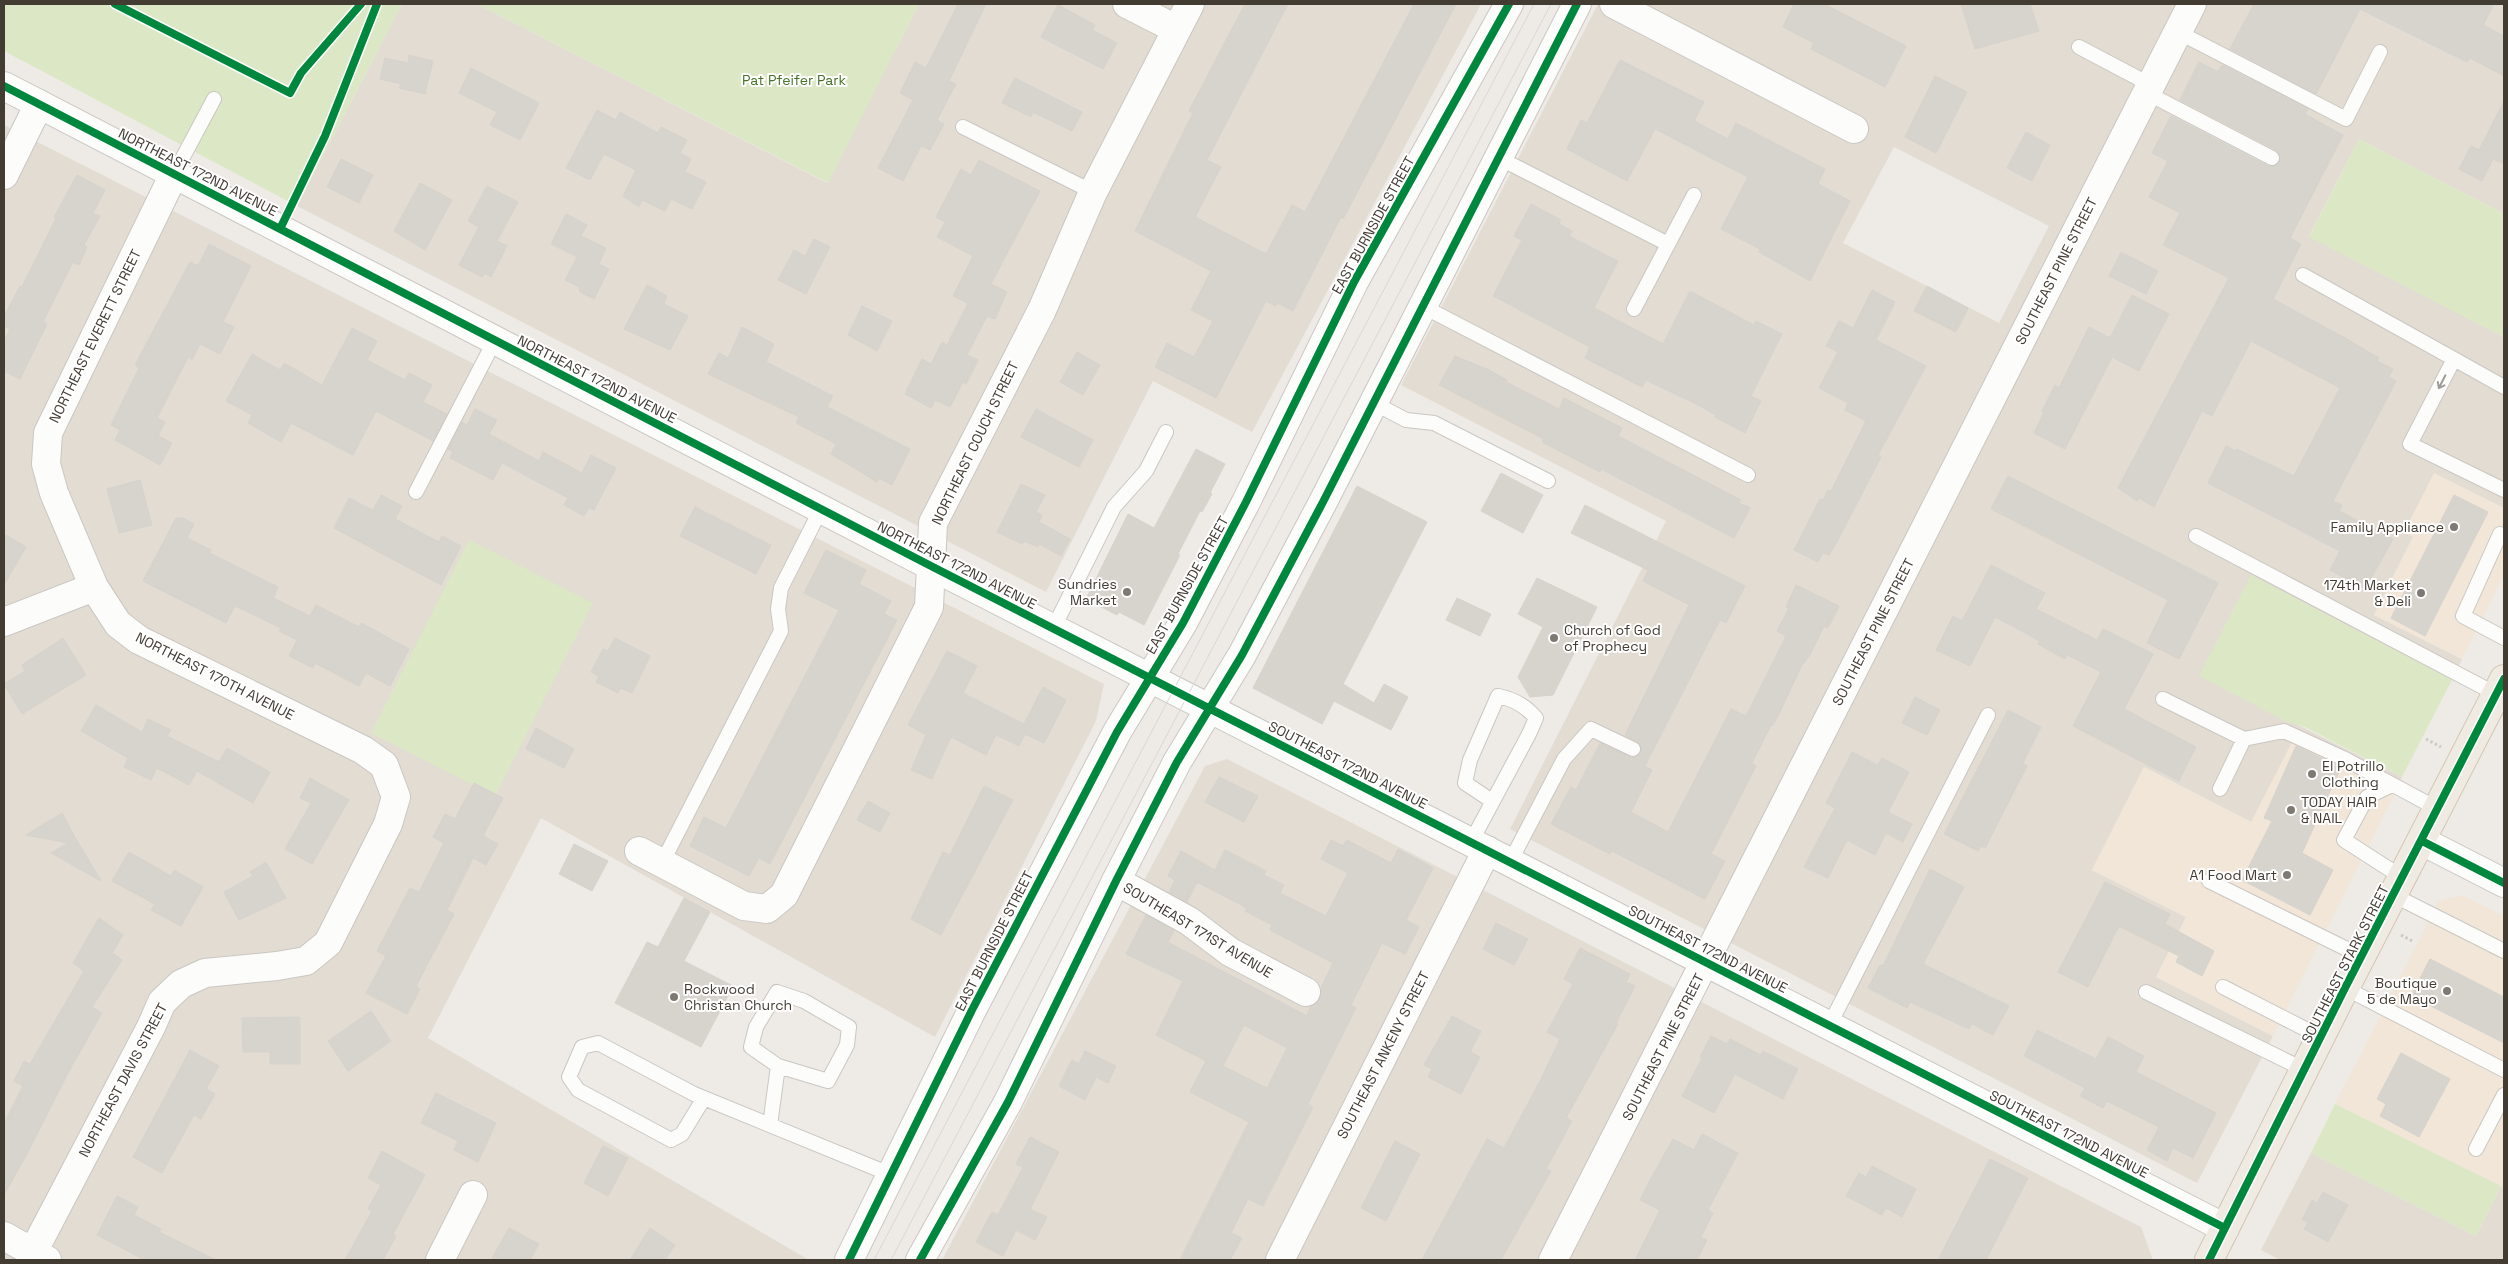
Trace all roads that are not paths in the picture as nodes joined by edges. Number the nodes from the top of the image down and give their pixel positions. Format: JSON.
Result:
{"nodes":[{"id":1,"x":1127,"y":4,"type":"edge"},
{"id":2,"x":1190,"y":4,"type":"edge"},
{"id":3,"x":1508,"y":4,"type":"edge"},
{"id":4,"x":1576,"y":4,"type":"edge"},
{"id":5,"x":1614,"y":4,"type":"edge"},
{"id":6,"x":2192,"y":4,"type":"edge"},
{"id":7,"x":1176,"y":29,"type":"junction"},
{"id":8,"x":2178,"y":32,"type":"junction"},
{"id":9,"x":2079,"y":47,"type":"dead end"},
{"id":10,"x":2380,"y":52,"type":"dead end"},
{"id":11,"x":4,"y":86,"type":"edge"},
{"id":12,"x":2149,"y":89,"type":"junction"},
{"id":13,"x":214,"y":99,"type":"dead end"},
{"id":14,"x":38,"y":104,"type":"junction"},
{"id":15,"x":962,"y":127,"type":"dead end"},
{"id":16,"x":1854,"y":129,"type":"dead end"},
{"id":17,"x":1496,"y":157,"type":"junction"},
{"id":18,"x":2272,"y":158,"type":"dead end"},
{"id":19,"x":174,"y":174,"type":"junction"},
{"id":20,"x":4,"y":175,"type":"edge"},
{"id":21,"x":1093,"y":192,"type":"junction"},
{"id":22,"x":1694,"y":195,"type":"dead end"},
{"id":23,"x":1668,"y":244,"type":"junction"},
{"id":24,"x":2303,"y":275,"type":"dead end"},
{"id":25,"x":1422,"y":306,"type":"junction"},
{"id":26,"x":1634,"y":309,"type":"dead end"},
{"id":27,"x":495,"y":340,"type":"junction"},
{"id":28,"x":2454,"y":359,"type":"junction"},
{"id":29,"x":2504,"y":388,"type":"edge"},
{"id":30,"x":1374,"y":403,"type":"junction"},
{"id":31,"x":1166,"y":432,"type":"dead end"},
{"id":32,"x":1748,"y":475,"type":"dead end"},
{"id":33,"x":1548,"y":481,"type":"dead end"},
{"id":34,"x":2504,"y":490,"type":"edge"},
{"id":35,"x":416,"y":492,"type":"dead end"},
{"id":36,"x":821,"y":509,"type":"junction"},
{"id":37,"x":2196,"y":536,"type":"dead end"},
{"id":38,"x":2504,"y":536,"type":"edge"},
{"id":39,"x":931,"y":566,"type":"junction"},
{"id":40,"x":94,"y":586,"type":"junction"},
{"id":41,"x":4,"y":622,"type":"edge"},
{"id":42,"x":1054,"y":627,"type":"junction"},
{"id":43,"x":2504,"y":638,"type":"edge"},
{"id":44,"x":1150,"y":677,"type":"junction"},
{"id":45,"x":2500,"y":687,"type":"edge"},
{"id":46,"x":1180,"y":693,"type":"joint"},
{"id":47,"x":2163,"y":698,"type":"dead end"},
{"id":48,"x":1210,"y":708,"type":"junction"},
{"id":49,"x":1988,"y":715,"type":"dead end"},
{"id":50,"x":2244,"y":739,"type":"junction"},
{"id":51,"x":1633,"y":749,"type":"dead end"},
{"id":52,"x":384,"y":765,"type":"joint"},
{"id":53,"x":2392,"y":784,"type":"junction"},
{"id":54,"x":2220,"y":790,"type":"dead end"},
{"id":55,"x":1492,"y":801,"type":"junction"},
{"id":56,"x":2438,"y":809,"type":"junction"},
{"id":57,"x":2422,"y":841,"type":"junction"},
{"id":58,"x":1489,"y":851,"type":"junction"},
{"id":59,"x":650,"y":857,"type":"joint"},
{"id":60,"x":1116,"y":881,"type":"junction"},
{"id":61,"x":2209,"y":881,"type":"dead end"},
{"id":62,"x":2504,"y":883,"type":"edge"},
{"id":63,"x":2398,"y":887,"type":"junction"},
{"id":64,"x":2504,"y":951,"type":"edge"},
{"id":65,"x":2361,"y":956,"type":"junction"},
{"id":66,"x":1706,"y":962,"type":"junction"},
{"id":67,"x":2223,"y":986,"type":"dead end"},
{"id":68,"x":2345,"y":988,"type":"junction"},
{"id":69,"x":1306,"y":992,"type":"dead end"},
{"id":70,"x":2146,"y":992,"type":"dead end"},
{"id":71,"x":1829,"y":1026,"type":"junction"},
{"id":72,"x":2322,"y":1037,"type":"junction"},
{"id":73,"x":778,"y":1066,"type":"junction"},
{"id":74,"x":2305,"y":1070,"type":"junction"},
{"id":75,"x":2504,"y":1070,"type":"edge"},
{"id":76,"x":2504,"y":1095,"type":"edge"},
{"id":77,"x":704,"y":1098,"type":"junction"},
{"id":78,"x":770,"y":1125,"type":"junction"},
{"id":79,"x":2476,"y":1149,"type":"dead end"},
{"id":80,"x":892,"y":1175,"type":"junction"},
{"id":81,"x":473,"y":1195,"type":"dead end"},
{"id":82,"x":2225,"y":1228,"type":"junction"},
{"id":83,"x":4,"y":1236,"type":"edge"},
{"id":84,"x":40,"y":1256,"type":"edge"},
{"id":85,"x":440,"y":1260,"type":"edge"},
{"id":86,"x":849,"y":1260,"type":"edge"},
{"id":87,"x":920,"y":1260,"type":"edge"},
{"id":88,"x":1280,"y":1260,"type":"edge"},
{"id":89,"x":1554,"y":1260,"type":"edge"},
{"id":90,"x":2208,"y":1260,"type":"edge"}],
"edges":[{"from":1,"to":7,"type":"street"},
{"from":2,"to":7,"type":"street","name":"NORTHEAST COUCH STREET"},
{"from":3,"to":44,"type":"street","name":"EAST BURNSIDE STREET"},
{"from":4,"to":17,"type":"street"},
{"from":5,"to":16,"type":"street"},
{"from":6,"to":8,"type":"street","name":"SOUTHEAST PINE STREET"},
{"from":7,"to":21,"type":"street","name":"NORTHEAST COUCH STREET"},
{"from":8,"to":10,"type":"lane"},
{"from":8,"to":12,"type":"street","name":"SOUTHEAST PINE STREET"},
{"from":9,"to":12,"type":"lane"},
{"from":11,"to":14,"type":"street","name":"NORTHEAST 172ND AVENUE"},
{"from":12,"to":18,"type":"lane"},
{"from":12,"to":66,"type":"street","name":"SOUTHEAST PINE STREET"},
{"from":13,"to":19,"type":"lane"},
{"from":14,"to":19,"type":"street","name":"NORTHEAST 172ND AVENUE"},
{"from":14,"to":20,"type":"street"},
{"from":15,"to":21,"type":"lane"},
{"from":17,"to":23,"type":"lane"},
{"from":17,"to":25,"type":"street"},
{"from":19,"to":27,"type":"street","name":"NORTHEAST 172ND AVENUE"},
{"from":19,"to":40,"type":"street","name":"NORTHEAST EVERETT STREET"},
{"from":21,"to":39,"type":"street","name":"NORTHEAST COUCH STREET"},
{"from":22,"to":23,"type":"lane"},
{"from":23,"to":26,"type":"lane"},
{"from":24,"to":28,"type":"lane"},
{"from":25,"to":30,"type":"street"},
{"from":25,"to":32,"type":"lane"},
{"from":27,"to":35,"type":"lane"},
{"from":27,"to":36,"type":"street","name":"NORTHEAST 172ND AVENUE"},
{"from":28,"to":29,"type":"lane"},
{"from":28,"to":34,"type":"lane","one_way":true},
{"from":30,"to":33,"type":"lane"},
{"from":30,"to":48,"type":"street"},
{"from":31,"to":42,"type":"lane"},
{"from":36,"to":39,"type":"street","name":"NORTHEAST 172ND AVENUE"},
{"from":36,"to":59,"type":"lane"},
{"from":37,"to":45,"type":"lane"},
{"from":38,"to":43,"type":"lane"},
{"from":39,"to":42,"type":"street","name":"NORTHEAST 172ND AVENUE"},
{"from":39,"to":59,"type":"street","name":"NORTHEAST COUCH STREET"},
{"from":40,"to":41,"type":"street"},
{"from":40,"to":52,"type":"street","name":"NORTHEAST 170TH AVENUE"},
{"from":42,"to":44,"type":"street","name":"NORTHEAST 172ND AVENUE"},
{"from":44,"to":46,"type":"street","name":"NORTHEAST 172ND AVENUE"},
{"from":44,"to":80,"type":"street","name":"EAST BURNSIDE STREET"},
{"from":45,"to":56,"type":"main road","name":"SOUTHEAST STARK STREET"},
{"from":46,"to":48,"type":"street","name":"SOUTHEAST 172ND AVENUE"},
{"from":47,"to":50,"type":"lane"},
{"from":48,"to":58,"type":"street","name":"SOUTHEAST 172ND AVENUE"},
{"from":48,"to":60,"type":"street"},
{"from":49,"to":71,"type":"lane"},
{"from":50,"to":53,"type":"lane"},
{"from":50,"to":54,"type":"lane"},
{"from":51,"to":58,"type":"lane"},
{"from":52,"to":84,"type":"street","name":"NORTHEAST DAVIS STREET"},
{"from":53,"to":56,"type":"lane"},
{"from":53,"to":63,"type":"lane"},
{"from":55,"to":55,"type":"lane"},
{"from":55,"to":58,"type":"lane"},
{"from":56,"to":57,"type":"main road","name":"SOUTHEAST STARK STREET"},
{"from":57,"to":62,"type":"street"},
{"from":57,"to":63,"type":"main road","name":"SOUTHEAST STARK STREET"},
{"from":58,"to":66,"type":"street","name":"SOUTHEAST 172ND AVENUE"},
{"from":58,"to":88,"type":"street","name":"SOUTHEAST ANKENY STREET"},
{"from":60,"to":69,"type":"street","name":"SOUTHEAST 171ST AVENUE"},
{"from":60,"to":87,"type":"street"},
{"from":61,"to":65,"type":"lane"},
{"from":63,"to":64,"type":"lane"},
{"from":63,"to":65,"type":"main road","name":"SOUTHEAST STARK STREET"},
{"from":65,"to":68,"type":"main road","name":"SOUTHEAST STARK STREET"},
{"from":66,"to":71,"type":"street","name":"SOUTHEAST 172ND AVENUE"},
{"from":66,"to":89,"type":"street","name":"SOUTHEAST PINE STREET"},
{"from":67,"to":72,"type":"lane"},
{"from":68,"to":72,"type":"main road","name":"SOUTHEAST STARK STREET"},
{"from":68,"to":75,"type":"lane"},
{"from":70,"to":74,"type":"lane"},
{"from":71,"to":82,"type":"street","name":"SOUTHEAST 172ND AVENUE"},
{"from":72,"to":74,"type":"main road","name":"SOUTHEAST STARK STREET"},
{"from":73,"to":73,"type":"lane"},
{"from":73,"to":78,"type":"lane"},
{"from":74,"to":82,"type":"main road","name":"SOUTHEAST STARK STREET"},
{"from":76,"to":79,"type":"lane"},
{"from":77,"to":77,"type":"lane"},
{"from":77,"to":78,"type":"lane"},
{"from":78,"to":80,"type":"lane"},
{"from":80,"to":86,"type":"street","name":"EAST BURNSIDE STREET"},
{"from":81,"to":85,"type":"street"},
{"from":82,"to":90,"type":"main road","name":"SOUTHEAST STARK STREET"},
{"from":83,"to":84,"type":"street"}]}
